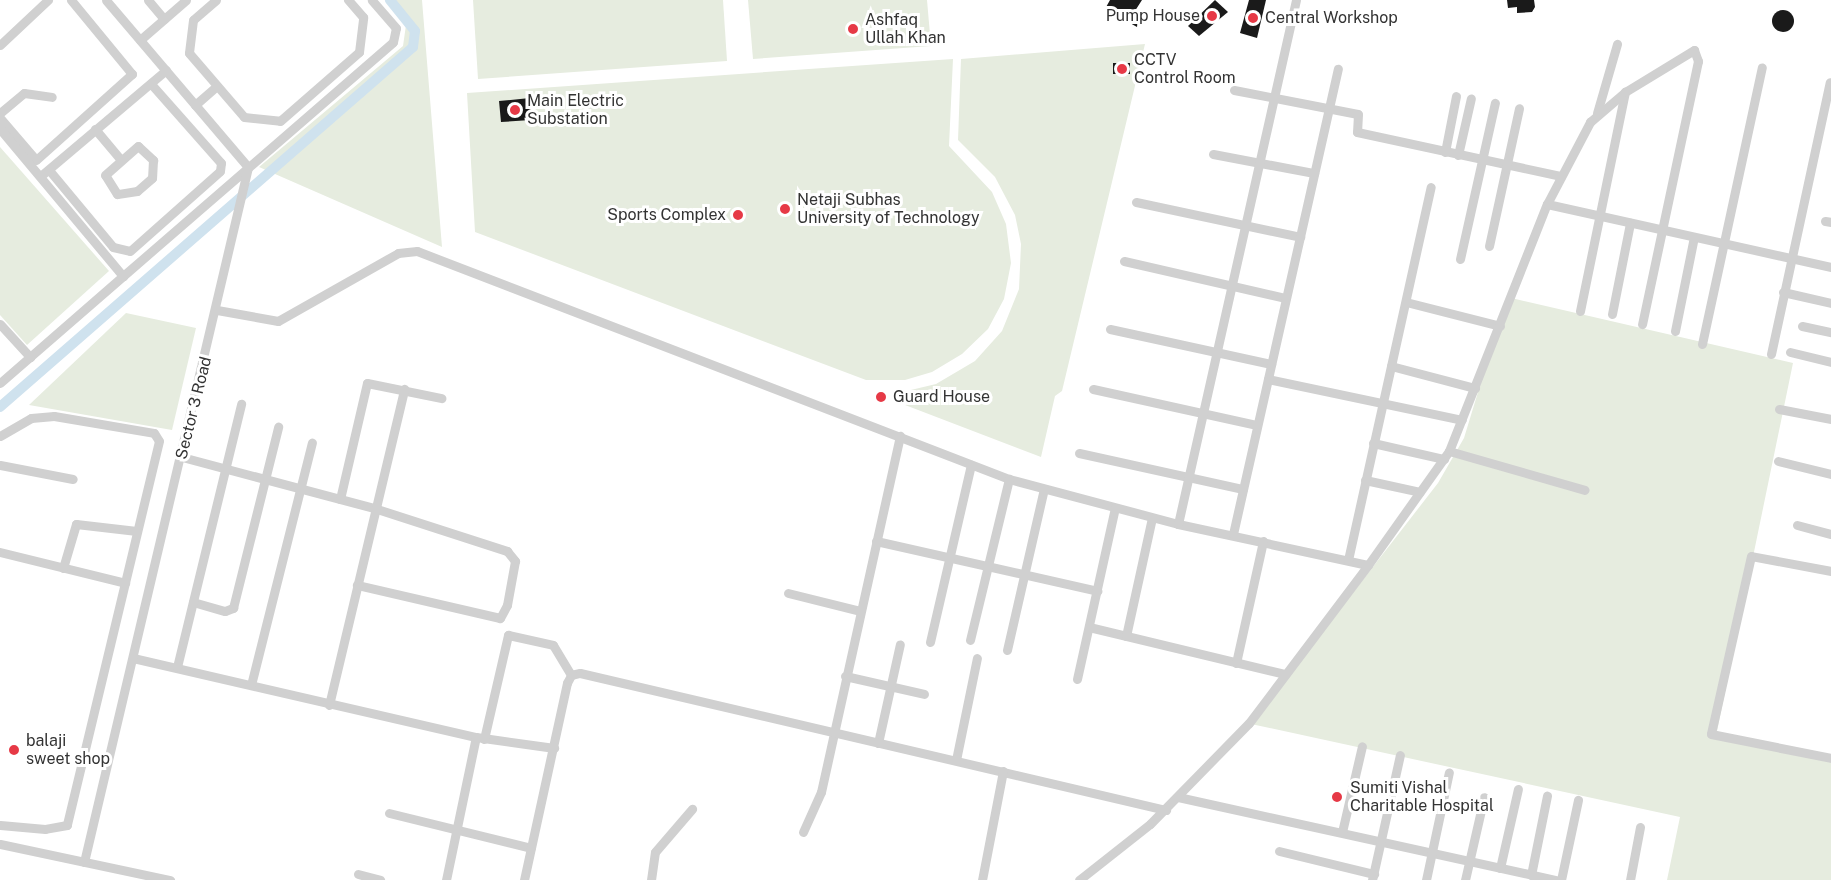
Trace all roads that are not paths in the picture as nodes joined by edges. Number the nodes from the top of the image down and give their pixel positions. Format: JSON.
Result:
{"nodes":[{"id":1,"x":48,"y":0,"type":"edge"},
{"id":2,"x":71,"y":0,"type":"edge"},
{"id":3,"x":106,"y":0,"type":"edge"},
{"id":4,"x":148,"y":0,"type":"edge"},
{"id":5,"x":186,"y":0,"type":"edge"},
{"id":6,"x":216,"y":0,"type":"edge"},
{"id":7,"x":348,"y":0,"type":"edge"},
{"id":8,"x":372,"y":0,"type":"edge"},
{"id":9,"x":1296,"y":0,"type":"edge"},
{"id":10,"x":164,"y":19,"type":"junction"},
{"id":11,"x":140,"y":40,"type":"junction"},
{"id":12,"x":1617,"y":44,"type":"dead end"},
{"id":13,"x":0,"y":45,"type":"edge"},
{"id":14,"x":1762,"y":67,"type":"dead end"},
{"id":15,"x":1338,"y":69,"type":"dead end"},
{"id":16,"x":166,"y":70,"type":"junction"},
{"id":17,"x":1830,"y":82,"type":"edge"},
{"id":18,"x":151,"y":84,"type":"junction"},
{"id":19,"x":217,"y":86,"type":"junction"},
{"id":20,"x":1234,"y":90,"type":"dead end"},
{"id":21,"x":1625,"y":93,"type":"junction"},
{"id":22,"x":1456,"y":96,"type":"dead end"},
{"id":23,"x":52,"y":97,"type":"dead end"},
{"id":24,"x":1274,"y":98,"type":"junction"},
{"id":25,"x":1471,"y":98,"type":"dead end"},
{"id":26,"x":1495,"y":103,"type":"dead end"},
{"id":27,"x":195,"y":105,"type":"junction"},
{"id":28,"x":1329,"y":108,"type":"junction"},
{"id":29,"x":1519,"y":108,"type":"dead end"},
{"id":30,"x":0,"y":113,"type":"edge"},
{"id":31,"x":1597,"y":113,"type":"junction"},
{"id":32,"x":0,"y":118,"type":"edge"},
{"id":33,"x":0,"y":129,"type":"edge"},
{"id":34,"x":95,"y":129,"type":"junction"},
{"id":35,"x":1445,"y":152,"type":"junction"},
{"id":36,"x":1213,"y":154,"type":"dead end"},
{"id":37,"x":1458,"y":155,"type":"junction"},
{"id":38,"x":120,"y":159,"type":"junction"},
{"id":39,"x":1482,"y":160,"type":"junction"},
{"id":40,"x":1259,"y":163,"type":"junction"},
{"id":41,"x":1505,"y":165,"type":"junction"},
{"id":42,"x":248,"y":167,"type":"junction"},
{"id":43,"x":49,"y":170,"type":"junction"},
{"id":44,"x":1314,"y":173,"type":"junction"},
{"id":45,"x":1561,"y":176,"type":"junction"},
{"id":46,"x":39,"y":177,"type":"junction"},
{"id":47,"x":1431,"y":187,"type":"dead end"},
{"id":48,"x":1136,"y":202,"type":"dead end"},
{"id":49,"x":1547,"y":204,"type":"junction"},
{"id":50,"x":1599,"y":216,"type":"junction"},
{"id":51,"x":1630,"y":223,"type":"junction"},
{"id":52,"x":1244,"y":225,"type":"junction"},
{"id":53,"x":1663,"y":230,"type":"junction"},
{"id":54,"x":1300,"y":237,"type":"junction"},
{"id":55,"x":1694,"y":237,"type":"junction"},
{"id":56,"x":1726,"y":244,"type":"junction"},
{"id":57,"x":1489,"y":246,"type":"dead end"},
{"id":58,"x":1789,"y":258,"type":"junction"},
{"id":59,"x":1460,"y":259,"type":"dead end"},
{"id":60,"x":1124,"y":261,"type":"dead end"},
{"id":61,"x":1831,"y":267,"type":"edge"},
{"id":62,"x":123,"y":276,"type":"junction"},
{"id":63,"x":1230,"y":287,"type":"junction"},
{"id":64,"x":1783,"y":292,"type":"junction"},
{"id":65,"x":1286,"y":298,"type":"junction"},
{"id":66,"x":1406,"y":302,"type":"junction"},
{"id":67,"x":1831,"y":303,"type":"edge"},
{"id":68,"x":217,"y":310,"type":"junction"},
{"id":69,"x":1580,"y":311,"type":"dead end"},
{"id":70,"x":1612,"y":314,"type":"dead end"},
{"id":71,"x":0,"y":324,"type":"edge"},
{"id":72,"x":1642,"y":324,"type":"dead end"},
{"id":73,"x":1500,"y":326,"type":"junction"},
{"id":74,"x":1802,"y":326,"type":"dead end"},
{"id":75,"x":1110,"y":329,"type":"dead end"},
{"id":76,"x":1675,"y":331,"type":"dead end"},
{"id":77,"x":1831,"y":332,"type":"edge"},
{"id":78,"x":1702,"y":344,"type":"dead end"},
{"id":79,"x":1215,"y":352,"type":"junction"},
{"id":80,"x":1790,"y":352,"type":"dead end"},
{"id":81,"x":1771,"y":354,"type":"dead end"},
{"id":82,"x":30,"y":357,"type":"junction"},
{"id":83,"x":1831,"y":362,"type":"edge"},
{"id":84,"x":1271,"y":364,"type":"junction"},
{"id":85,"x":1391,"y":366,"type":"junction"},
{"id":86,"x":1268,"y":379,"type":"junction"},
{"id":87,"x":0,"y":383,"type":"edge"},
{"id":88,"x":1475,"y":388,"type":"junction"},
{"id":89,"x":404,"y":389,"type":"junction"},
{"id":90,"x":1093,"y":389,"type":"dead end"},
{"id":91,"x":441,"y":398,"type":"dead end"},
{"id":92,"x":1382,"y":403,"type":"junction"},
{"id":93,"x":241,"y":404,"type":"dead end"},
{"id":94,"x":1779,"y":409,"type":"dead end"},
{"id":95,"x":1202,"y":413,"type":"junction"},
{"id":96,"x":1831,"y":419,"type":"edge"},
{"id":97,"x":1462,"y":420,"type":"junction"},
{"id":98,"x":1257,"y":425,"type":"junction"},
{"id":99,"x":278,"y":427,"type":"dead end"},
{"id":100,"x":0,"y":436,"type":"edge"},
{"id":101,"x":900,"y":436,"type":"junction"},
{"id":102,"x":312,"y":443,"type":"dead end"},
{"id":103,"x":1373,"y":443,"type":"junction"},
{"id":104,"x":1080,"y":453,"type":"dead end"},
{"id":105,"x":1446,"y":455,"type":"junction"},
{"id":106,"x":182,"y":457,"type":"junction"},
{"id":107,"x":1778,"y":461,"type":"dead end"},
{"id":108,"x":0,"y":465,"type":"edge"},
{"id":109,"x":971,"y":465,"type":"junction"},
{"id":110,"x":226,"y":469,"type":"junction"},
{"id":111,"x":1831,"y":474,"type":"edge"},
{"id":112,"x":1188,"y":477,"type":"junction"},
{"id":113,"x":73,"y":479,"type":"dead end"},
{"id":114,"x":264,"y":479,"type":"junction"},
{"id":115,"x":1009,"y":479,"type":"junction"},
{"id":116,"x":1365,"y":480,"type":"junction"},
{"id":117,"x":301,"y":488,"type":"junction"},
{"id":118,"x":1044,"y":489,"type":"junction"},
{"id":119,"x":1243,"y":489,"type":"junction"},
{"id":120,"x":1585,"y":490,"type":"dead end"},
{"id":121,"x":1420,"y":492,"type":"junction"},
{"id":122,"x":340,"y":499,"type":"junction"},
{"id":123,"x":1115,"y":508,"type":"junction"},
{"id":124,"x":377,"y":509,"type":"junction"},
{"id":125,"x":1152,"y":518,"type":"junction"},
{"id":126,"x":1178,"y":524,"type":"junction"},
{"id":127,"x":1797,"y":525,"type":"dead end"},
{"id":128,"x":137,"y":531,"type":"junction"},
{"id":129,"x":1233,"y":534,"type":"junction"},
{"id":130,"x":1831,"y":534,"type":"edge"},
{"id":131,"x":876,"y":541,"type":"junction"},
{"id":132,"x":1263,"y":541,"type":"junction"},
{"id":133,"x":0,"y":552,"type":"edge"},
{"id":134,"x":949,"y":558,"type":"junction"},
{"id":135,"x":1348,"y":560,"type":"junction"},
{"id":136,"x":1368,"y":565,"type":"junction"},
{"id":137,"x":987,"y":567,"type":"junction"},
{"id":138,"x":63,"y":568,"type":"junction"},
{"id":139,"x":1831,"y":571,"type":"edge"},
{"id":140,"x":1024,"y":575,"type":"junction"},
{"id":141,"x":125,"y":583,"type":"junction"},
{"id":142,"x":357,"y":585,"type":"junction"},
{"id":143,"x":1097,"y":591,"type":"junction"},
{"id":144,"x":788,"y":593,"type":"dead end"},
{"id":145,"x":193,"y":602,"type":"junction"},
{"id":146,"x":860,"y":611,"type":"junction"},
{"id":147,"x":1089,"y":627,"type":"junction"},
{"id":148,"x":1126,"y":636,"type":"junction"},
{"id":149,"x":970,"y":640,"type":"dead end"},
{"id":150,"x":930,"y":642,"type":"dead end"},
{"id":151,"x":900,"y":644,"type":"dead end"},
{"id":152,"x":1007,"y":650,"type":"dead end"},
{"id":153,"x":133,"y":658,"type":"junction"},
{"id":154,"x":977,"y":658,"type":"dead end"},
{"id":155,"x":1236,"y":663,"type":"junction"},
{"id":156,"x":177,"y":667,"type":"junction"},
{"id":157,"x":1285,"y":674,"type":"junction"},
{"id":158,"x":572,"y":675,"type":"junction"},
{"id":159,"x":845,"y":676,"type":"junction"},
{"id":160,"x":1077,"y":679,"type":"dead end"},
{"id":161,"x":251,"y":685,"type":"junction"},
{"id":162,"x":891,"y":686,"type":"junction"},
{"id":163,"x":924,"y":694,"type":"dead end"},
{"id":164,"x":329,"y":705,"type":"junction"},
{"id":165,"x":832,"y":734,"type":"junction"},
{"id":166,"x":480,"y":738,"type":"junction"},
{"id":167,"x":878,"y":742,"type":"junction"},
{"id":168,"x":1362,"y":746,"type":"dead end"},
{"id":169,"x":554,"y":748,"type":"junction"},
{"id":170,"x":1400,"y":755,"type":"dead end"},
{"id":171,"x":1831,"y":758,"type":"edge"},
{"id":172,"x":956,"y":760,"type":"junction"},
{"id":173,"x":1003,"y":771,"type":"junction"},
{"id":174,"x":1449,"y":772,"type":"dead end"},
{"id":175,"x":1518,"y":789,"type":"dead end"},
{"id":176,"x":1178,"y":796,"type":"junction"},
{"id":177,"x":1547,"y":796,"type":"dead end"},
{"id":178,"x":1484,"y":797,"type":"dead end"},
{"id":179,"x":1578,"y":800,"type":"dead end"},
{"id":180,"x":692,"y":809,"type":"dead end"},
{"id":181,"x":1166,"y":810,"type":"junction"},
{"id":182,"x":389,"y":813,"type":"dead end"},
{"id":183,"x":0,"y":819,"type":"edge"},
{"id":184,"x":0,"y":825,"type":"edge"},
{"id":185,"x":1640,"y":827,"type":"dead end"},
{"id":186,"x":457,"y":829,"type":"junction"},
{"id":187,"x":803,"y":832,"type":"dead end"},
{"id":188,"x":1342,"y":832,"type":"junction"},
{"id":189,"x":0,"y":838,"type":"edge"},
{"id":190,"x":1381,"y":840,"type":"junction"},
{"id":191,"x":0,"y":844,"type":"edge"},
{"id":192,"x":531,"y":848,"type":"junction"},
{"id":193,"x":1279,"y":850,"type":"dead end"},
{"id":194,"x":1432,"y":852,"type":"junction"},
{"id":195,"x":1469,"y":861,"type":"junction"},
{"id":196,"x":84,"y":862,"type":"junction"},
{"id":197,"x":1500,"y":868,"type":"junction"},
{"id":198,"x":358,"y":874,"type":"dead end"},
{"id":199,"x":1530,"y":874,"type":"junction"},
{"id":200,"x":1373,"y":877,"type":"edge"},
{"id":201,"x":170,"y":880,"type":"edge"},
{"id":202,"x":380,"y":880,"type":"edge"},
{"id":203,"x":446,"y":880,"type":"edge"},
{"id":204,"x":524,"y":880,"type":"edge"},
{"id":205,"x":651,"y":880,"type":"edge"},
{"id":206,"x":982,"y":880,"type":"edge"},
{"id":207,"x":1079,"y":880,"type":"edge"},
{"id":208,"x":1426,"y":880,"type":"edge"},
{"id":209,"x":1465,"y":880,"type":"edge"},
{"id":210,"x":1556,"y":880,"type":"edge"},
{"id":211,"x":1561,"y":880,"type":"edge"},
{"id":212,"x":1630,"y":880,"type":"edge"}],
"edges":[{"from":1,"to":13,"type":"street"},
{"from":2,"to":32,"type":"street"},
{"from":3,"to":11,"type":"street"},
{"from":4,"to":10,"type":"street"},
{"from":5,"to":10,"type":"street"},
{"from":6,"to":19,"type":"street"},
{"from":7,"to":19,"type":"street"},
{"from":8,"to":42,"type":"street"},
{"from":9,"to":24,"type":"street"},
{"from":10,"to":11,"type":"street"},
{"from":11,"to":16,"type":"street"},
{"from":12,"to":31,"type":"street"},
{"from":14,"to":56,"type":"street"},
{"from":15,"to":28,"type":"street"},
{"from":16,"to":18,"type":"street"},
{"from":16,"to":27,"type":"street"},
{"from":17,"to":58,"type":"street"},
{"from":18,"to":34,"type":"street"},
{"from":18,"to":43,"type":"street"},
{"from":19,"to":27,"type":"street"},
{"from":20,"to":24,"type":"street"},
{"from":21,"to":31,"type":"street"},
{"from":21,"to":50,"type":"street"},
{"from":21,"to":53,"type":"street"},
{"from":22,"to":35,"type":"street"},
{"from":23,"to":30,"type":"street"},
{"from":24,"to":28,"type":"street"},
{"from":24,"to":40,"type":"street"},
{"from":25,"to":37,"type":"street"},
{"from":26,"to":39,"type":"street"},
{"from":27,"to":42,"type":"street"},
{"from":28,"to":35,"type":"street"},
{"from":28,"to":44,"type":"street"},
{"from":29,"to":41,"type":"street"},
{"from":31,"to":45,"type":"street"},
{"from":33,"to":46,"type":"street"},
{"from":34,"to":38,"type":"street"},
{"from":34,"to":43,"type":"street"},
{"from":35,"to":37,"type":"street"},
{"from":36,"to":40,"type":"street"},
{"from":37,"to":39,"type":"street"},
{"from":38,"to":38,"type":"street"},
{"from":39,"to":41,"type":"street"},
{"from":39,"to":59,"type":"street"},
{"from":40,"to":44,"type":"street"},
{"from":40,"to":52,"type":"street"},
{"from":41,"to":45,"type":"street"},
{"from":41,"to":57,"type":"street"},
{"from":42,"to":62,"type":"street"},
{"from":42,"to":68,"type":"street","name":"Sector 3 Road"},
{"from":43,"to":46,"type":"street"},
{"from":44,"to":54,"type":"street"},
{"from":45,"to":49,"type":"street"},
{"from":46,"to":62,"type":"street"},
{"from":47,"to":66,"type":"street"},
{"from":48,"to":52,"type":"street"},
{"from":49,"to":50,"type":"street"},
{"from":49,"to":73,"type":"street"},
{"from":50,"to":51,"type":"street"},
{"from":50,"to":69,"type":"street"},
{"from":51,"to":53,"type":"street"},
{"from":51,"to":70,"type":"street"},
{"from":52,"to":54,"type":"street"},
{"from":52,"to":63,"type":"street"},
{"from":53,"to":55,"type":"street"},
{"from":53,"to":72,"type":"street"},
{"from":54,"to":65,"type":"street"},
{"from":55,"to":56,"type":"street"},
{"from":55,"to":76,"type":"street"},
{"from":56,"to":58,"type":"street"},
{"from":56,"to":78,"type":"street"},
{"from":58,"to":61,"type":"street"},
{"from":58,"to":64,"type":"street"},
{"from":60,"to":63,"type":"street"},
{"from":62,"to":82,"type":"street"},
{"from":63,"to":65,"type":"street"},
{"from":63,"to":79,"type":"street"},
{"from":64,"to":67,"type":"street"},
{"from":64,"to":81,"type":"street"},
{"from":65,"to":84,"type":"street"},
{"from":66,"to":73,"type":"street"},
{"from":66,"to":85,"type":"street"},
{"from":68,"to":101,"type":"street"},
{"from":68,"to":106,"type":"street","name":"Sector 3 Road"},
{"from":71,"to":82,"type":"street"},
{"from":73,"to":88,"type":"street"},
{"from":74,"to":77,"type":"street"},
{"from":75,"to":79,"type":"street"},
{"from":79,"to":84,"type":"street"},
{"from":79,"to":95,"type":"street"},
{"from":80,"to":83,"type":"street"},
{"from":82,"to":87,"type":"street"},
{"from":84,"to":86,"type":"street"},
{"from":85,"to":88,"type":"street"},
{"from":85,"to":92,"type":"street"},
{"from":86,"to":92,"type":"street"},
{"from":86,"to":98,"type":"street"},
{"from":88,"to":97,"type":"street"},
{"from":89,"to":91,"type":"street"},
{"from":89,"to":122,"type":"street"},
{"from":89,"to":124,"type":"street"},
{"from":90,"to":95,"type":"street"},
{"from":92,"to":97,"type":"street"},
{"from":92,"to":103,"type":"street"},
{"from":93,"to":110,"type":"street"},
{"from":94,"to":96,"type":"street"},
{"from":95,"to":98,"type":"street"},
{"from":95,"to":112,"type":"street"},
{"from":97,"to":105,"type":"street"},
{"from":98,"to":119,"type":"street"},
{"from":99,"to":114,"type":"street"},
{"from":100,"to":128,"type":"street"},
{"from":101,"to":109,"type":"street"},
{"from":101,"to":131,"type":"street"},
{"from":102,"to":117,"type":"street"},
{"from":103,"to":105,"type":"street"},
{"from":103,"to":116,"type":"street"},
{"from":104,"to":112,"type":"street"},
{"from":105,"to":120,"type":"street"},
{"from":105,"to":121,"type":"street"},
{"from":106,"to":110,"type":"street"},
{"from":106,"to":153,"type":"street","name":"Sector 3 Road"},
{"from":107,"to":111,"type":"street"},
{"from":108,"to":113,"type":"street"},
{"from":109,"to":115,"type":"street"},
{"from":109,"to":134,"type":"street"},
{"from":110,"to":114,"type":"street"},
{"from":110,"to":145,"type":"street"},
{"from":112,"to":119,"type":"street"},
{"from":112,"to":126,"type":"street"},
{"from":114,"to":117,"type":"street"},
{"from":114,"to":145,"type":"street"},
{"from":115,"to":118,"type":"street"},
{"from":115,"to":137,"type":"street"},
{"from":116,"to":121,"type":"street"},
{"from":116,"to":135,"type":"street"},
{"from":117,"to":122,"type":"street"},
{"from":117,"to":161,"type":"street"},
{"from":118,"to":123,"type":"street"},
{"from":118,"to":140,"type":"street"},
{"from":119,"to":129,"type":"street"},
{"from":121,"to":136,"type":"street"},
{"from":122,"to":124,"type":"street"},
{"from":123,"to":125,"type":"street"},
{"from":123,"to":143,"type":"street"},
{"from":124,"to":142,"type":"street"},
{"from":124,"to":142,"type":"street"},
{"from":125,"to":126,"type":"street"},
{"from":125,"to":148,"type":"street"},
{"from":126,"to":129,"type":"street"},
{"from":127,"to":130,"type":"street"},
{"from":128,"to":138,"type":"street"},
{"from":128,"to":141,"type":"street"},
{"from":129,"to":132,"type":"street"},
{"from":131,"to":134,"type":"street"},
{"from":131,"to":146,"type":"street"},
{"from":132,"to":135,"type":"street"},
{"from":132,"to":155,"type":"street"},
{"from":133,"to":138,"type":"street"},
{"from":134,"to":137,"type":"street"},
{"from":134,"to":150,"type":"street"},
{"from":135,"to":136,"type":"street"},
{"from":136,"to":157,"type":"street"},
{"from":137,"to":140,"type":"street"},
{"from":137,"to":149,"type":"street"},
{"from":138,"to":141,"type":"street"},
{"from":139,"to":171,"type":"street"},
{"from":140,"to":143,"type":"street"},
{"from":140,"to":152,"type":"street"},
{"from":141,"to":184,"type":"street"},
{"from":142,"to":164,"type":"street"},
{"from":143,"to":147,"type":"street"},
{"from":144,"to":146,"type":"street"},
{"from":145,"to":156,"type":"street"},
{"from":146,"to":159,"type":"street"},
{"from":147,"to":148,"type":"street"},
{"from":147,"to":160,"type":"street"},
{"from":148,"to":155,"type":"street"},
{"from":151,"to":162,"type":"street"},
{"from":153,"to":156,"type":"street"},
{"from":153,"to":196,"type":"street","name":"Sector 3 Road"},
{"from":154,"to":172,"type":"street"},
{"from":155,"to":157,"type":"street"},
{"from":156,"to":161,"type":"street"},
{"from":157,"to":176,"type":"street"},
{"from":158,"to":165,"type":"street"},
{"from":158,"to":166,"type":"street"},
{"from":158,"to":169,"type":"street"},
{"from":159,"to":162,"type":"street"},
{"from":159,"to":165,"type":"street"},
{"from":161,"to":164,"type":"street"},
{"from":162,"to":163,"type":"street"},
{"from":162,"to":167,"type":"street"},
{"from":164,"to":166,"type":"street"},
{"from":165,"to":167,"type":"street"},
{"from":165,"to":187,"type":"street"},
{"from":166,"to":169,"type":"street"},
{"from":166,"to":186,"type":"street"},
{"from":167,"to":172,"type":"street"},
{"from":168,"to":188,"type":"street"},
{"from":169,"to":192,"type":"street"},
{"from":170,"to":190,"type":"street"},
{"from":172,"to":173,"type":"street"},
{"from":173,"to":181,"type":"street"},
{"from":173,"to":206,"type":"street"},
{"from":174,"to":194,"type":"street"},
{"from":175,"to":197,"type":"street"},
{"from":176,"to":181,"type":"street"},
{"from":176,"to":188,"type":"street"},
{"from":177,"to":199,"type":"street"},
{"from":178,"to":195,"type":"street"},
{"from":179,"to":211,"type":"street"},
{"from":180,"to":205,"type":"street"},
{"from":181,"to":207,"type":"street"},
{"from":182,"to":186,"type":"street"},
{"from":183,"to":184,"type":"street"},
{"from":184,"to":189,"type":"street"},
{"from":185,"to":212,"type":"street"},
{"from":186,"to":192,"type":"street"},
{"from":186,"to":203,"type":"street"},
{"from":188,"to":190,"type":"street"},
{"from":190,"to":194,"type":"street"},
{"from":190,"to":200,"type":"street"},
{"from":191,"to":196,"type":"street"},
{"from":192,"to":204,"type":"street"},
{"from":193,"to":200,"type":"street"},
{"from":194,"to":195,"type":"street"},
{"from":194,"to":208,"type":"street"},
{"from":195,"to":197,"type":"street"},
{"from":195,"to":209,"type":"street"},
{"from":196,"to":201,"type":"street"},
{"from":197,"to":199,"type":"street"},
{"from":198,"to":202,"type":"street"},
{"from":199,"to":210,"type":"street"}]}
